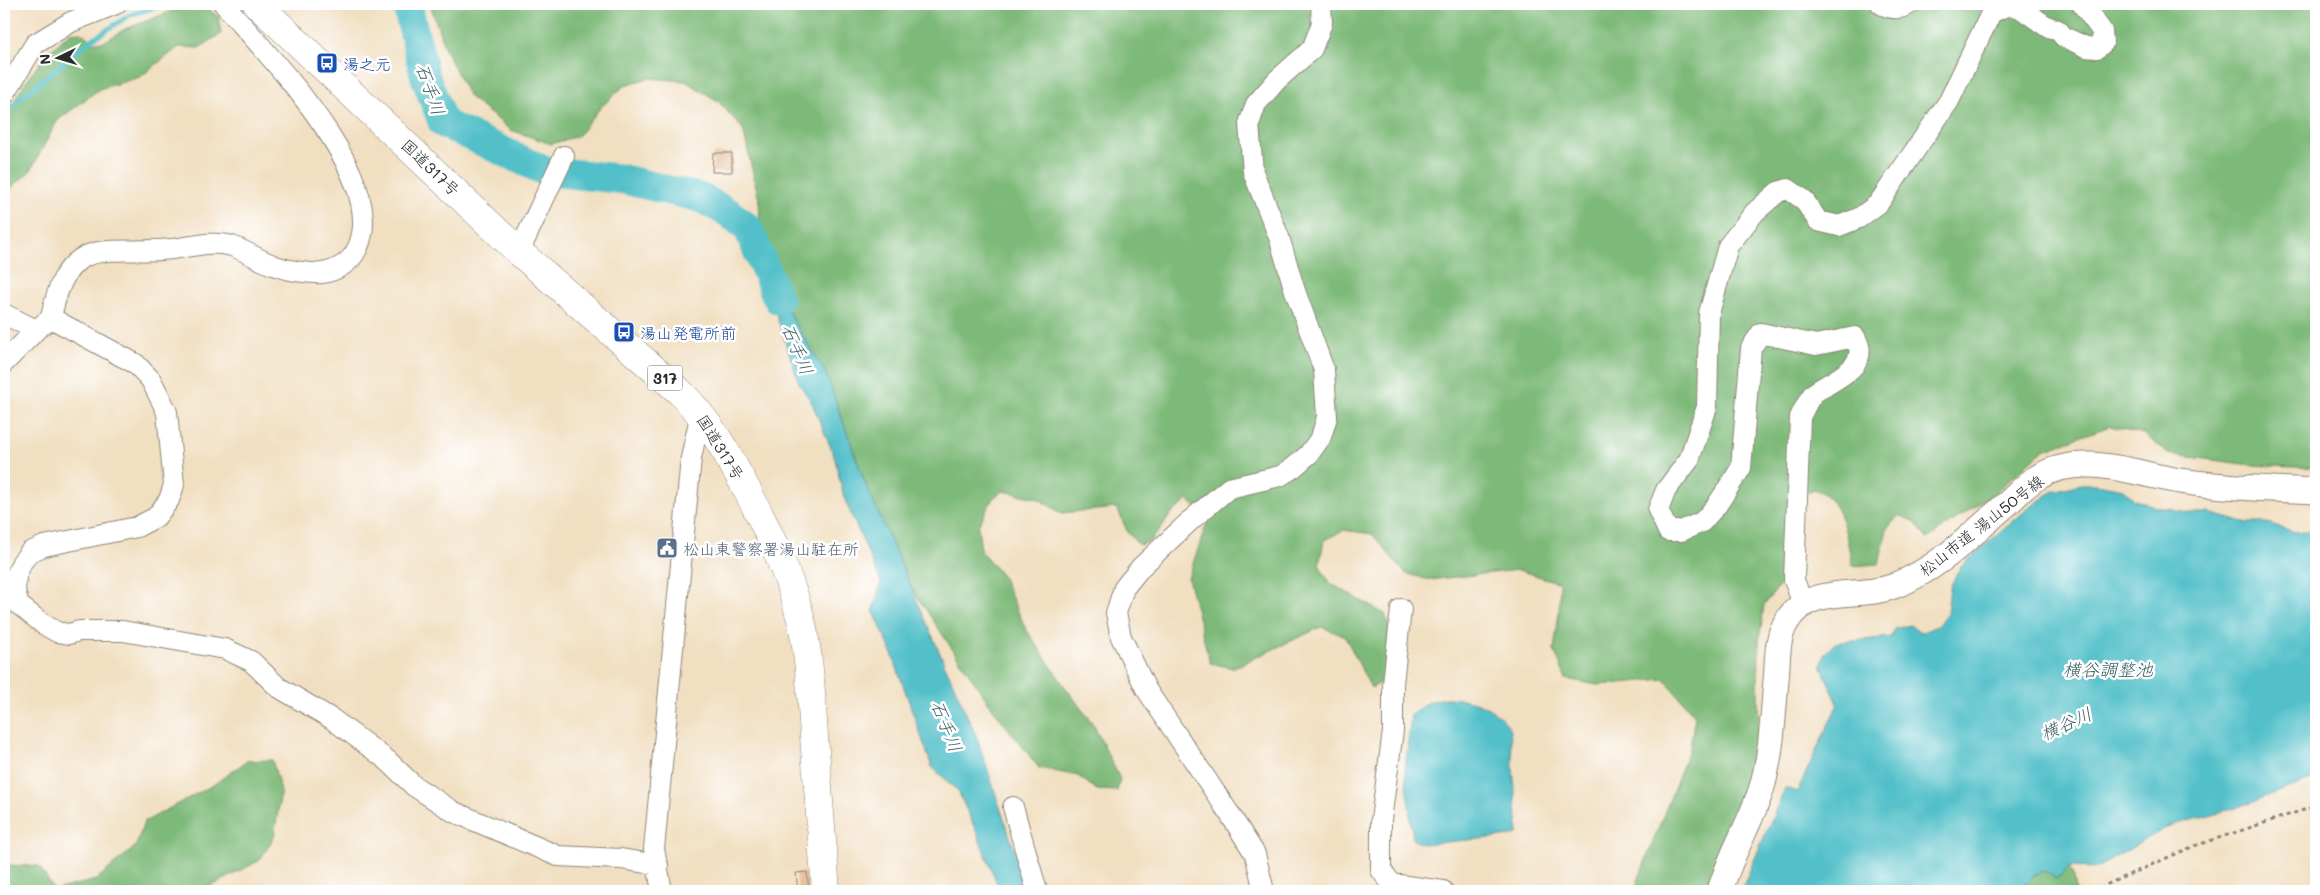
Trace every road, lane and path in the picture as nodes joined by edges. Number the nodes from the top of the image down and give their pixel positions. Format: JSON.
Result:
{"nodes":[{"id":1,"x":116,"y":4,"type":"edge"},
{"id":2,"x":224,"y":4,"type":"edge"},
{"id":3,"x":257,"y":4,"type":"edge"},
{"id":4,"x":1320,"y":4,"type":"edge"},
{"id":5,"x":1881,"y":4,"type":"edge"},
{"id":6,"x":1910,"y":4,"type":"edge"},
{"id":7,"x":2082,"y":4,"type":"edge"},
{"id":8,"x":4,"y":95,"type":"edge"},
{"id":9,"x":564,"y":156,"type":"dead end"},
{"id":10,"x":519,"y":252,"type":"junction"},
{"id":11,"x":4,"y":314,"type":"edge"},
{"id":12,"x":44,"y":324,"type":"junction"},
{"id":13,"x":4,"y":363,"type":"edge"},
{"id":14,"x":700,"y":412,"type":"junction"},
{"id":15,"x":2316,"y":491,"type":"edge"},
{"id":16,"x":1803,"y":604,"type":"junction"},
{"id":17,"x":1401,"y":609,"type":"dead end"},
{"id":18,"x":2316,"y":806,"type":"edge"},
{"id":19,"x":1013,"y":808,"type":"dead end"},
{"id":20,"x":658,"y":865,"type":"junction"},
{"id":21,"x":662,"y":891,"type":"edge"},
{"id":22,"x":826,"y":891,"type":"edge"},
{"id":23,"x":1037,"y":891,"type":"edge"},
{"id":24,"x":1264,"y":891,"type":"edge"},
{"id":25,"x":1443,"y":891,"type":"edge"},
{"id":26,"x":1720,"y":891,"type":"edge"},
{"id":27,"x":2092,"y":891,"type":"edge"}],
"edges":[{"from":1,"to":8,"type":"street"},
{"from":2,"to":12,"type":"street"},
{"from":3,"to":10,"type":"highway","name":"国道317号","number":"317"},
{"from":4,"to":24,"type":"street"},
{"from":5,"to":6,"type":"street"},
{"from":7,"to":16,"type":"street"},
{"from":9,"to":10,"type":"street"},
{"from":10,"to":14,"type":"highway","name":"国道317号","number":"317"},
{"from":11,"to":12,"type":"street"},
{"from":12,"to":13,"type":"street"},
{"from":12,"to":20,"type":"street"},
{"from":14,"to":20,"type":"street"},
{"from":14,"to":22,"type":"highway","name":"国道317号","number":"317"},
{"from":15,"to":16,"type":"street","name":"松山市道 湯山50号線"},
{"from":16,"to":26,"type":"street","name":"松山市道 湯山50号線"},
{"from":17,"to":25,"type":"street"},
{"from":18,"to":27,"type":"path"},
{"from":19,"to":23,"type":"street"},
{"from":20,"to":21,"type":"street"}]}
